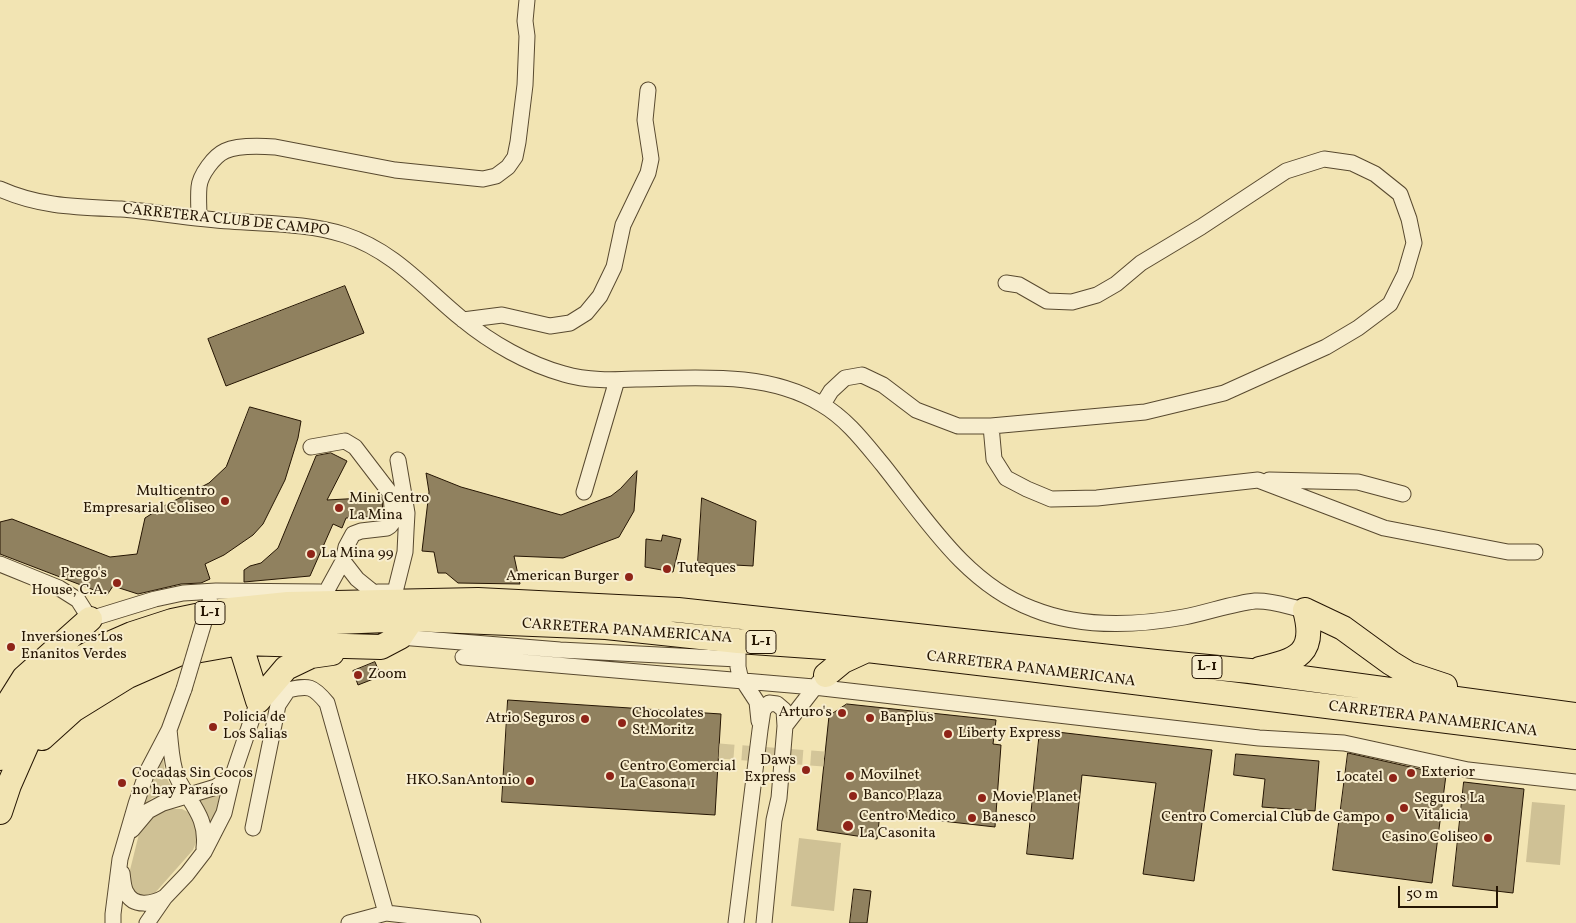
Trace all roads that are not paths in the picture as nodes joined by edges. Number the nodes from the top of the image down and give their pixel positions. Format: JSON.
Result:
{"nodes":[{"id":1,"x":527,"y":0,"type":"edge"},
{"id":2,"x":648,"y":90,"type":"dead end"},
{"id":3,"x":0,"y":189,"type":"edge"},
{"id":4,"x":199,"y":218,"type":"junction"},
{"id":5,"x":1006,"y":283,"type":"dead end"},
{"id":6,"x":463,"y":320,"type":"junction"},
{"id":7,"x":617,"y":380,"type":"junction"},
{"id":8,"x":823,"y":404,"type":"junction"},
{"id":9,"x":991,"y":426,"type":"junction"},
{"id":10,"x":311,"y":447,"type":"dead end"},
{"id":11,"x":398,"y":460,"type":"dead end"},
{"id":12,"x":1258,"y":480,"type":"junction"},
{"id":13,"x":584,"y":492,"type":"dead end"},
{"id":14,"x":1404,"y":494,"type":"dead end"},
{"id":15,"x":1535,"y":552,"type":"dead end"},
{"id":16,"x":343,"y":561,"type":"junction"},
{"id":17,"x":0,"y":564,"type":"edge"},
{"id":18,"x":326,"y":592,"type":"junction"},
{"id":19,"x":384,"y":592,"type":"junction"},
{"id":20,"x":213,"y":596,"type":"junction"},
{"id":21,"x":478,"y":600,"type":"junction"},
{"id":22,"x":1305,"y":610,"type":"junction"},
{"id":23,"x":90,"y":619,"type":"junction"},
{"id":24,"x":398,"y":635,"type":"junction"},
{"id":25,"x":240,"y":643,"type":"junction"},
{"id":26,"x":738,"y":650,"type":"junction"},
{"id":27,"x":867,"y":650,"type":"junction"},
{"id":28,"x":463,"y":657,"type":"dead end"},
{"id":29,"x":1250,"y":671,"type":"junction"},
{"id":30,"x":820,"y":681,"type":"junction"},
{"id":31,"x":743,"y":682,"type":"junction"},
{"id":32,"x":258,"y":701,"type":"junction"},
{"id":33,"x":1534,"y":710,"type":"junction"},
{"id":34,"x":1576,"y":711,"type":"edge"},
{"id":35,"x":1576,"y":716,"type":"edge"},
{"id":36,"x":0,"y":725,"type":"edge"},
{"id":37,"x":785,"y":726,"type":"junction"},
{"id":38,"x":168,"y":730,"type":"junction"},
{"id":39,"x":760,"y":730,"type":"junction"},
{"id":40,"x":1576,"y":737,"type":"edge"},
{"id":41,"x":0,"y":758,"type":"edge"},
{"id":42,"x":233,"y":775,"type":"junction"},
{"id":43,"x":1576,"y":782,"type":"edge"},
{"id":44,"x":9,"y":785,"type":"junction"},
{"id":45,"x":189,"y":796,"type":"junction"},
{"id":46,"x":0,"y":812,"type":"edge"},
{"id":47,"x":750,"y":820,"type":"junction"},
{"id":48,"x":774,"y":820,"type":"junction"},
{"id":49,"x":253,"y":828,"type":"dead end"},
{"id":50,"x":127,"y":835,"type":"junction"},
{"id":51,"x":204,"y":852,"type":"junction"},
{"id":52,"x":120,"y":859,"type":"junction"},
{"id":53,"x":165,"y":897,"type":"junction"},
{"id":54,"x":386,"y":913,"type":"junction"},
{"id":55,"x":113,"y":923,"type":"edge"},
{"id":56,"x":147,"y":923,"type":"edge"},
{"id":57,"x":349,"y":923,"type":"edge"},
{"id":58,"x":473,"y":923,"type":"edge"},
{"id":59,"x":736,"y":923,"type":"edge"},
{"id":60,"x":764,"y":923,"type":"edge"}],
"edges":[{"from":1,"to":4,"type":"street"},
{"from":2,"to":6,"type":"street"},
{"from":3,"to":4,"type":"street","name":"CARRETERA CLUB DE CAMPO"},
{"from":4,"to":6,"type":"street","name":"CARRETERA CLUB DE CAMPO"},
{"from":5,"to":9,"type":"street"},
{"from":6,"to":7,"type":"street","name":"CARRETERA CLUB DE CAMPO"},
{"from":7,"to":8,"type":"street","name":"CARRETERA CLUB DE CAMPO"},
{"from":7,"to":13,"type":"street"},
{"from":8,"to":9,"type":"street"},
{"from":8,"to":22,"type":"street","name":"CARRETERA CLUB DE CAMPO"},
{"from":9,"to":12,"type":"street"},
{"from":10,"to":16,"type":"street"},
{"from":11,"to":19,"type":"street"},
{"from":12,"to":14,"type":"street"},
{"from":12,"to":15,"type":"street"},
{"from":16,"to":18,"type":"street"},
{"from":16,"to":19,"type":"street"},
{"from":17,"to":23,"type":"street"},
{"from":18,"to":19,"type":"street"},
{"from":18,"to":20,"type":"street"},
{"from":19,"to":21,"type":"main road"},
{"from":20,"to":23,"type":"street"},
{"from":20,"to":38,"type":"street","bridge":true},
{"from":21,"to":29,"type":"main road","name":"CARRETERA PANAMERICANA","number":"L-1"},
{"from":21,"to":41,"type":"main road","name":"CARRETERA PANAMERICANA","number":"L-1"},
{"from":22,"to":29,"type":"main road","number":"L-1"},
{"from":22,"to":33,"type":"main road"},
{"from":23,"to":36,"type":"main road"},
{"from":24,"to":25,"type":"main road","number":"L-1"},
{"from":24,"to":26,"type":"main road","name":"CARRETERA PANAMERICANA","number":"L-1"},
{"from":24,"to":32,"type":"main road"},
{"from":24,"to":44,"type":"main road","name":"CARRETERA PANAMERICANA","number":"L-1"},
{"from":25,"to":32,"type":"main road"},
{"from":25,"to":44,"type":"main road","number":"L-1"},
{"from":26,"to":27,"type":"main road","name":"CARRETERA PANAMERICANA","number":"L-1"},
{"from":26,"to":31,"type":"street"},
{"from":27,"to":30,"type":"main road"},
{"from":27,"to":40,"type":"main road","name":"CARRETERA PANAMERICANA","number":"L-1"},
{"from":28,"to":31,"type":"street"},
{"from":29,"to":33,"type":"main road","name":"CARRETERA PANAMERICANA","number":"L-1"},
{"from":30,"to":31,"type":"street"},
{"from":30,"to":37,"type":"street"},
{"from":30,"to":43,"type":"street"},
{"from":31,"to":39,"type":"street"},
{"from":32,"to":42,"type":"street"},
{"from":33,"to":34,"type":"main road","number":"L-1"},
{"from":33,"to":35,"type":"main road","name":"CARRETERA PANAMERICANA","number":"L-1"},
{"from":37,"to":39,"type":"street"},
{"from":37,"to":48,"type":"street"},
{"from":38,"to":45,"type":"street"},
{"from":38,"to":50,"type":"street"},
{"from":39,"to":47,"type":"street"},
{"from":42,"to":45,"type":"street"},
{"from":42,"to":51,"type":"street"},
{"from":44,"to":46,"type":"main road","name":"CARRETERA PANAMERICANA","number":"L-1"},
{"from":45,"to":50,"type":"street"},
{"from":45,"to":51,"type":"street"},
{"from":47,"to":48,"type":"street"},
{"from":47,"to":59,"type":"street"},
{"from":48,"to":60,"type":"street"},
{"from":49,"to":54,"type":"street"},
{"from":50,"to":52,"type":"street"},
{"from":51,"to":53,"type":"street"},
{"from":52,"to":53,"type":"street"},
{"from":52,"to":55,"type":"street"},
{"from":53,"to":56,"type":"street"},
{"from":54,"to":57,"type":"street"},
{"from":54,"to":58,"type":"street"}]}
